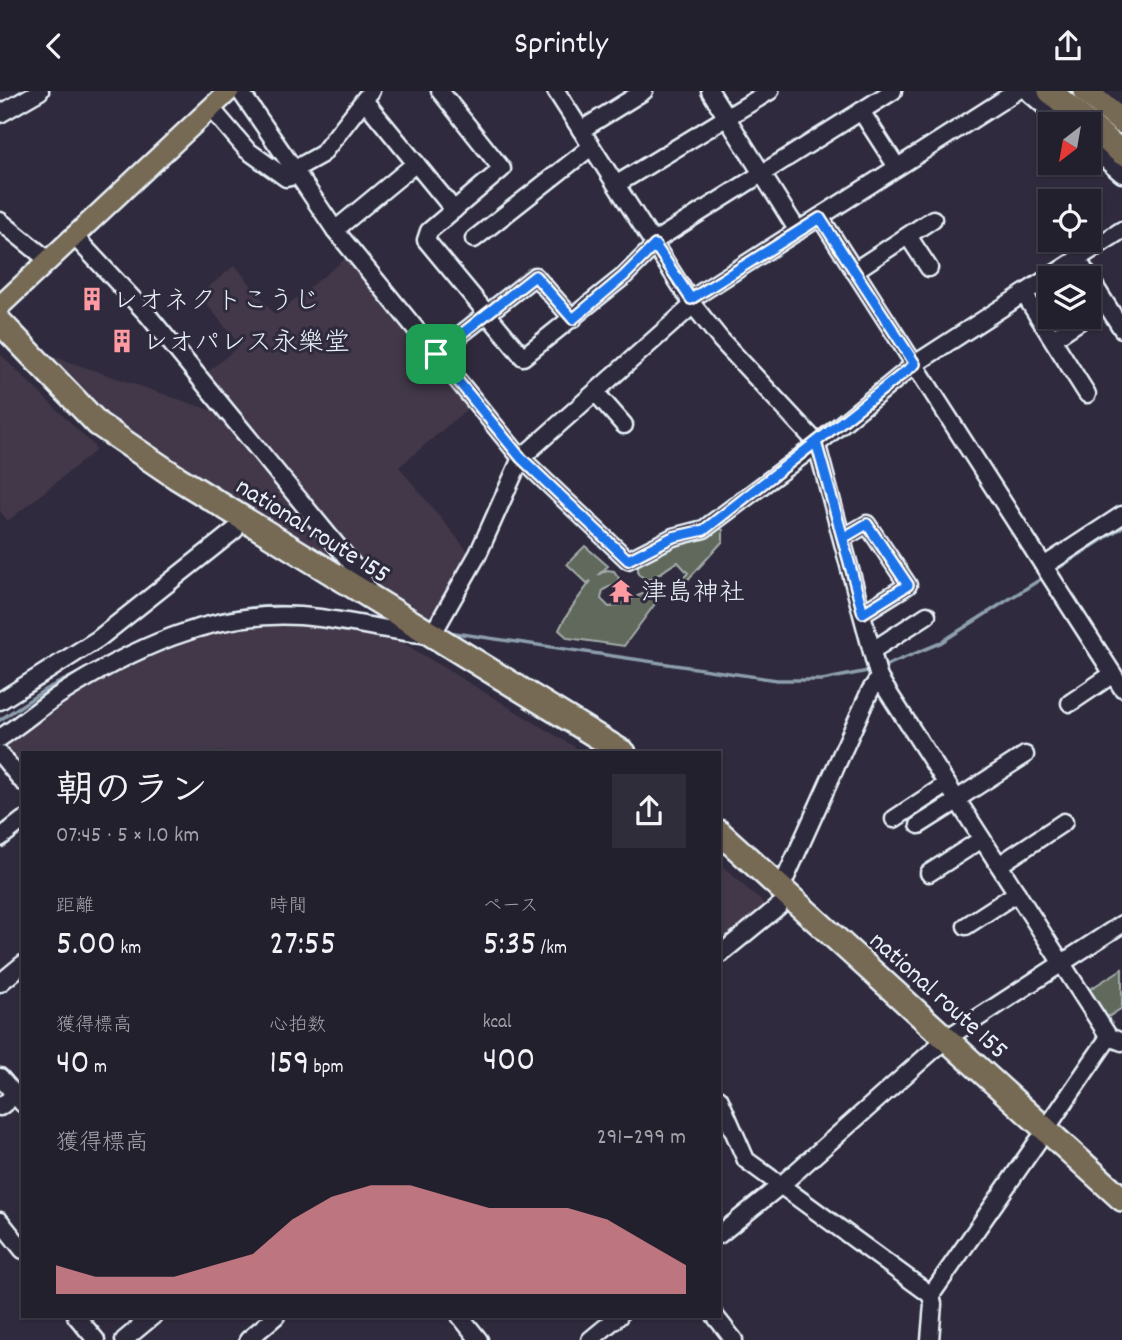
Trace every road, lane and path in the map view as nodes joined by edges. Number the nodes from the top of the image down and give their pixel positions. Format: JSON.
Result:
{"nodes":[{"id":1,"x":40,"y":91,"type":"edge"},
{"id":2,"x":229,"y":91,"type":"edge"},
{"id":3,"x":240,"y":91,"type":"edge"},
{"id":4,"x":440,"y":91,"type":"edge"},
{"id":5,"x":556,"y":91,"type":"edge"},
{"id":6,"x":644,"y":91,"type":"edge"},
{"id":7,"x":710,"y":91,"type":"edge"},
{"id":8,"x":770,"y":91,"type":"edge"},
{"id":9,"x":893,"y":91,"type":"edge"},
{"id":10,"x":1017,"y":91,"type":"edge"},
{"id":11,"x":1027,"y":91,"type":"edge"},
{"id":12,"x":1050,"y":91,"type":"edge"},
{"id":13,"x":1085,"y":91,"type":"edge"},
{"id":14,"x":1110,"y":91,"type":"edge"},
{"id":15,"x":367,"y":95,"type":"edge"},
{"id":16,"x":1122,"y":101,"type":"edge"},
{"id":17,"x":211,"y":108,"type":"junction"},
{"id":18,"x":861,"y":111,"type":"junction"},
{"id":19,"x":1051,"y":112,"type":"edge"},
{"id":20,"x":0,"y":114,"type":"edge"},
{"id":21,"x":727,"y":118,"type":"junction"},
{"id":22,"x":1122,"y":122,"type":"edge"},
{"id":23,"x":581,"y":130,"type":"junction"},
{"id":24,"x":591,"y":147,"type":"junction"},
{"id":25,"x":1122,"y":153,"type":"edge"},
{"id":26,"x":1101,"y":156,"type":"edge"},
{"id":27,"x":416,"y":163,"type":"junction"},
{"id":28,"x":897,"y":167,"type":"junction"},
{"id":29,"x":297,"y":172,"type":"junction"},
{"id":30,"x":761,"y":174,"type":"junction"},
{"id":31,"x":1122,"y":174,"type":"edge"},
{"id":32,"x":617,"y":184,"type":"junction"},
{"id":33,"x":454,"y":210,"type":"junction"},
{"id":34,"x":820,"y":218,"type":"junction"},
{"id":35,"x":933,"y":219,"type":"dead end"},
{"id":36,"x":0,"y":221,"type":"edge"},
{"id":37,"x":335,"y":230,"type":"junction"},
{"id":38,"x":1122,"y":230,"type":"edge"},
{"id":39,"x":798,"y":231,"type":"junction"},
{"id":40,"x":908,"y":236,"type":"junction"},
{"id":41,"x":75,"y":237,"type":"junction"},
{"id":42,"x":474,"y":239,"type":"dead end"},
{"id":43,"x":654,"y":243,"type":"junction"},
{"id":44,"x":48,"y":260,"type":"junction"},
{"id":45,"x":1078,"y":260,"type":"junction"},
{"id":46,"x":929,"y":268,"type":"dead end"},
{"id":47,"x":854,"y":271,"type":"junction"},
{"id":48,"x":1024,"y":294,"type":"junction"},
{"id":49,"x":692,"y":302,"type":"junction"},
{"id":50,"x":1106,"y":304,"type":"junction"},
{"id":51,"x":0,"y":306,"type":"edge"},
{"id":52,"x":1101,"y":307,"type":"edge"},
{"id":53,"x":487,"y":314,"type":"junction"},
{"id":54,"x":573,"y":319,"type":"junction"},
{"id":55,"x":0,"y":322,"type":"edge"},
{"id":56,"x":1068,"y":329,"type":"edge"},
{"id":57,"x":1122,"y":329,"type":"edge"},
{"id":58,"x":1054,"y":338,"type":"junction"},
{"id":59,"x":0,"y":344,"type":"edge"},
{"id":60,"x":436,"y":354,"type":"junction"},
{"id":61,"x":915,"y":364,"type":"junction"},
{"id":62,"x":596,"y":393,"type":"junction"},
{"id":63,"x":1087,"y":394,"type":"dead end"},
{"id":64,"x":624,"y":425,"type":"dead end"},
{"id":65,"x":816,"y":442,"type":"junction"},
{"id":66,"x":521,"y":458,"type":"junction"},
{"id":67,"x":1122,"y":515,"type":"edge"},
{"id":68,"x":235,"y":530,"type":"junction"},
{"id":69,"x":843,"y":538,"type":"junction"},
{"id":70,"x":1048,"y":572,"type":"junction"},
{"id":71,"x":373,"y":599,"type":"junction"},
{"id":72,"x":863,"y":613,"type":"junction"},
{"id":73,"x":928,"y":615,"type":"dead end"},
{"id":74,"x":403,"y":633,"type":"junction"},
{"id":75,"x":432,"y":635,"type":"junction"},
{"id":76,"x":876,"y":666,"type":"junction"},
{"id":77,"x":1113,"y":674,"type":"junction"},
{"id":78,"x":1122,"y":688,"type":"edge"},
{"id":79,"x":0,"y":701,"type":"edge"},
{"id":80,"x":1078,"y":703,"type":"dead end"},
{"id":81,"x":0,"y":738,"type":"edge"},
{"id":82,"x":593,"y":751,"type":"edge"},
{"id":83,"x":621,"y":751,"type":"edge"},
{"id":84,"x":0,"y":754,"type":"edge"},
{"id":85,"x":1025,"y":755,"type":"dead end"},
{"id":86,"x":21,"y":780,"type":"edge"},
{"id":87,"x":947,"y":784,"type":"junction"},
{"id":88,"x":957,"y":800,"type":"junction"},
{"id":89,"x":894,"y":819,"type":"dead end"},
{"id":90,"x":21,"y":822,"type":"edge"},
{"id":91,"x":1064,"y":822,"type":"dead end"},
{"id":92,"x":919,"y":825,"type":"dead end"},
{"id":93,"x":721,"y":834,"type":"edge"},
{"id":94,"x":0,"y":838,"type":"edge"},
{"id":95,"x":982,"y":839,"type":"junction"},
{"id":96,"x":721,"y":853,"type":"edge"},
{"id":97,"x":999,"y":865,"type":"junction"},
{"id":98,"x":929,"y":873,"type":"dead end"},
{"id":99,"x":1017,"y":893,"type":"junction"},
{"id":100,"x":780,"y":897,"type":"junction"},
{"id":101,"x":1122,"y":924,"type":"edge"},
{"id":102,"x":966,"y":926,"type":"dead end"},
{"id":103,"x":721,"y":953,"type":"edge"},
{"id":104,"x":1062,"y":964,"type":"junction"},
{"id":105,"x":21,"y":966,"type":"edge"},
{"id":106,"x":0,"y":983,"type":"edge"},
{"id":107,"x":1116,"y":1039,"type":"edge"},
{"id":108,"x":941,"y":1042,"type":"junction"},
{"id":109,"x":0,"y":1077,"type":"edge"},
{"id":110,"x":19,"y":1099,"type":"edge"},
{"id":111,"x":721,"y":1102,"type":"edge"},
{"id":112,"x":0,"y":1107,"type":"edge"},
{"id":113,"x":1042,"y":1135,"type":"junction"},
{"id":114,"x":781,"y":1185,"type":"junction"},
{"id":115,"x":1122,"y":1199,"type":"edge"},
{"id":116,"x":1122,"y":1218,"type":"edge"},
{"id":117,"x":0,"y":1221,"type":"edge"},
{"id":118,"x":721,"y":1233,"type":"edge"},
{"id":119,"x":21,"y":1247,"type":"edge"},
{"id":120,"x":930,"y":1295,"type":"junction"},
{"id":121,"x":78,"y":1318,"type":"edge"},
{"id":122,"x":151,"y":1318,"type":"edge"},
{"id":123,"x":274,"y":1318,"type":"edge"},
{"id":124,"x":462,"y":1318,"type":"edge"},
{"id":125,"x":617,"y":1318,"type":"edge"},
{"id":126,"x":717,"y":1318,"type":"edge"},
{"id":127,"x":96,"y":1340,"type":"edge"},
{"id":128,"x":124,"y":1340,"type":"edge"},
{"id":129,"x":247,"y":1340,"type":"edge"},
{"id":130,"x":479,"y":1340,"type":"edge"},
{"id":131,"x":590,"y":1340,"type":"edge"},
{"id":132,"x":734,"y":1340,"type":"edge"},
{"id":133,"x":930,"y":1340,"type":"edge"}],
"edges":[{"from":1,"to":20,"type":"street"},
{"from":2,"to":17,"type":"main road"},
{"from":3,"to":29,"type":"street"},
{"from":4,"to":33,"type":"street"},
{"from":5,"to":23,"type":"street"},
{"from":6,"to":23,"type":"street"},
{"from":7,"to":21,"type":"street"},
{"from":8,"to":21,"type":"street"},
{"from":9,"to":18,"type":"street"},
{"from":10,"to":28,"type":"street"},
{"from":11,"to":19,"type":"street"},
{"from":12,"to":25,"type":"highway"},
{"from":13,"to":22,"type":"highway"},
{"from":14,"to":16,"type":"street"},
{"from":15,"to":27,"type":"street"},
{"from":15,"to":29,"type":"street"},
{"from":17,"to":29,"type":"street"},
{"from":17,"to":41,"type":"main road"},
{"from":18,"to":28,"type":"street"},
{"from":18,"to":30,"type":"street"},
{"from":21,"to":30,"type":"street"},
{"from":21,"to":32,"type":"street"},
{"from":23,"to":24,"type":"street"},
{"from":24,"to":32,"type":"street"},
{"from":24,"to":42,"type":"street"},
{"from":26,"to":31,"type":"street"},
{"from":27,"to":33,"type":"street"},
{"from":27,"to":37,"type":"street"},
{"from":28,"to":34,"type":"street"},
{"from":29,"to":37,"type":"street"},
{"from":30,"to":39,"type":"street"},
{"from":30,"to":43,"type":"street"},
{"from":32,"to":43,"type":"street"},
{"from":33,"to":53,"type":"street"},
{"from":34,"to":39,"type":"street"},
{"from":34,"to":47,"type":"street"},
{"from":35,"to":40,"type":"street"},
{"from":36,"to":44,"type":"street"},
{"from":37,"to":60,"type":"street"},
{"from":38,"to":45,"type":"street"},
{"from":39,"to":49,"type":"street"},
{"from":40,"to":46,"type":"street"},
{"from":40,"to":47,"type":"street"},
{"from":41,"to":44,"type":"main road"},
{"from":41,"to":71,"type":"street"},
{"from":43,"to":49,"type":"street"},
{"from":43,"to":54,"type":"street"},
{"from":44,"to":51,"type":"main road"},
{"from":45,"to":48,"type":"street"},
{"from":45,"to":50,"type":"street"},
{"from":47,"to":61,"type":"street"},
{"from":48,"to":58,"type":"street"},
{"from":48,"to":61,"type":"street"},
{"from":49,"to":62,"type":"street"},
{"from":49,"to":65,"type":"street"},
{"from":50,"to":52,"type":"street"},
{"from":50,"to":57,"type":"street"},
{"from":53,"to":54,"type":"street"},
{"from":53,"to":54,"type":"street"},
{"from":53,"to":60,"type":"street"},
{"from":55,"to":71,"type":"highway","name":"national route 155"},
{"from":56,"to":58,"type":"street"},
{"from":58,"to":63,"type":"street"},
{"from":59,"to":68,"type":"highway","name":"national route 155"},
{"from":60,"to":66,"type":"street"},
{"from":61,"to":65,"type":"street"},
{"from":61,"to":70,"type":"street"},
{"from":62,"to":64,"type":"street"},
{"from":62,"to":66,"type":"street"},
{"from":65,"to":66,"type":"street"},
{"from":65,"to":69,"type":"street"},
{"from":66,"to":75,"type":"street"},
{"from":67,"to":70,"type":"street"},
{"from":68,"to":74,"type":"highway","name":"national route 155"},
{"from":68,"to":79,"type":"street"},
{"from":69,"to":72,"type":"street"},
{"from":69,"to":72,"type":"street"},
{"from":70,"to":77,"type":"street"},
{"from":71,"to":75,"type":"highway","name":"national route 155"},
{"from":72,"to":76,"type":"street"},
{"from":73,"to":76,"type":"street"},
{"from":74,"to":75,"type":"street"},
{"from":74,"to":81,"type":"street"},
{"from":74,"to":82,"type":"highway","name":"national route 155"},
{"from":75,"to":83,"type":"highway","name":"national route 155"},
{"from":76,"to":87,"type":"street"},
{"from":76,"to":100,"type":"street"},
{"from":77,"to":78,"type":"street"},
{"from":77,"to":80,"type":"street"},
{"from":84,"to":86,"type":"street"},
{"from":85,"to":88,"type":"street"},
{"from":87,"to":88,"type":"street"},
{"from":87,"to":89,"type":"street"},
{"from":88,"to":92,"type":"street"},
{"from":88,"to":95,"type":"street"},
{"from":90,"to":94,"type":"street"},
{"from":91,"to":97,"type":"street"},
{"from":93,"to":100,"type":"highway","name":"national route 155"},
{"from":95,"to":97,"type":"street"},
{"from":95,"to":98,"type":"street"},
{"from":96,"to":100,"type":"highway","name":"national route 155"},
{"from":97,"to":99,"type":"street"},
{"from":99,"to":102,"type":"street"},
{"from":99,"to":104,"type":"street"},
{"from":100,"to":103,"type":"street"},
{"from":100,"to":108,"type":"highway","name":"national route 155"},
{"from":101,"to":104,"type":"street"},
{"from":104,"to":107,"type":"street"},
{"from":104,"to":108,"type":"street"},
{"from":105,"to":106,"type":"street"},
{"from":107,"to":113,"type":"street"},
{"from":108,"to":113,"type":"highway","name":"national route 155"},
{"from":108,"to":114,"type":"street"},
{"from":109,"to":110,"type":"street"},
{"from":110,"to":112,"type":"street"},
{"from":111,"to":114,"type":"street"},
{"from":113,"to":115,"type":"highway","name":"national route 155"},
{"from":113,"to":116,"type":"highway","name":"national route 155"},
{"from":113,"to":120,"type":"street"},
{"from":114,"to":118,"type":"street"},
{"from":114,"to":120,"type":"street"},
{"from":117,"to":119,"type":"street"},
{"from":120,"to":133,"type":"street"},
{"from":121,"to":127,"type":"street"},
{"from":122,"to":128,"type":"street"},
{"from":123,"to":129,"type":"street"},
{"from":124,"to":130,"type":"street"},
{"from":125,"to":131,"type":"street"},
{"from":126,"to":132,"type":"street"}]}
